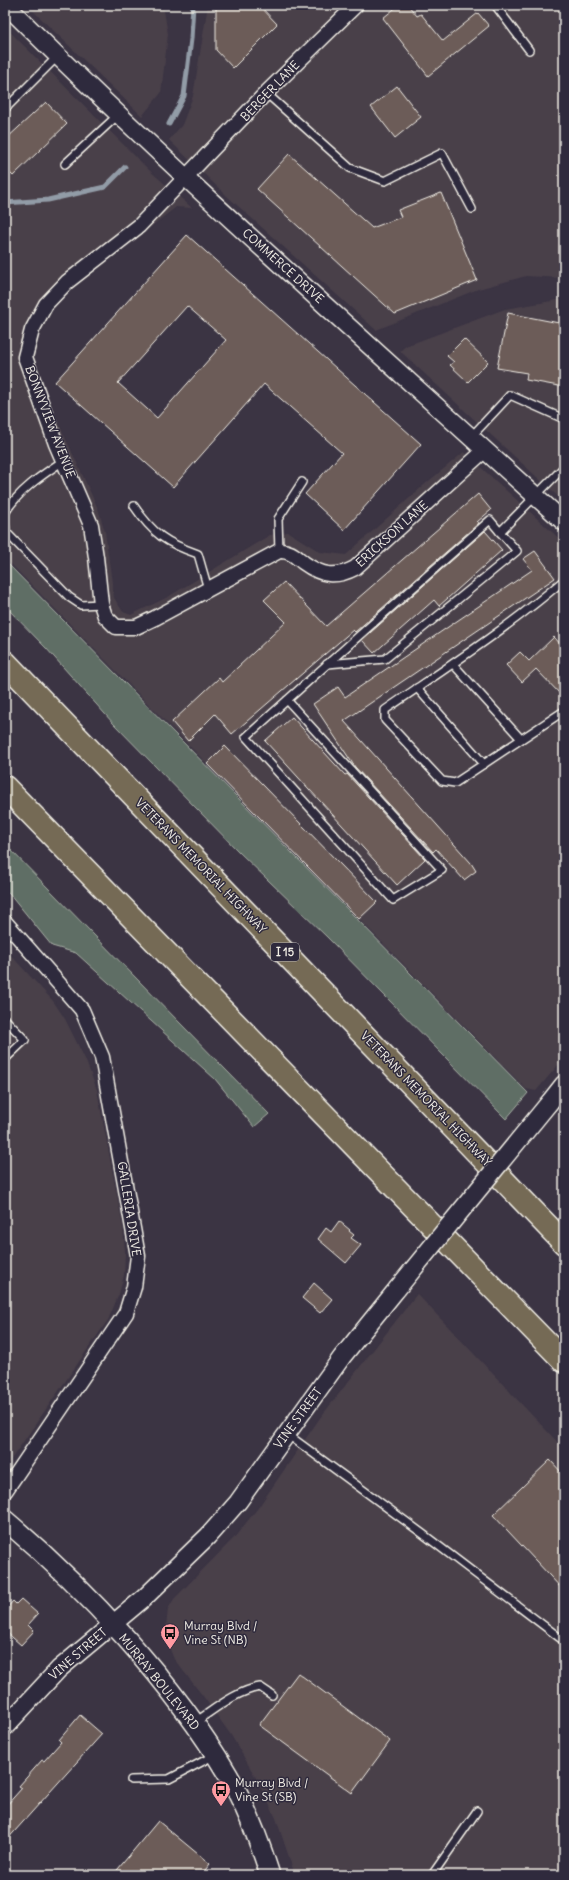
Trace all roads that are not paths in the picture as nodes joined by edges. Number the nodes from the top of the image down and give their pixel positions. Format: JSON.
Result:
{"nodes":[{"id":1,"x":356,"y":5,"type":"edge"},
{"id":2,"x":496,"y":5,"type":"edge"},
{"id":3,"x":12,"y":7,"type":"edge"},
{"id":4,"x":529,"y":50,"type":"dead end"},
{"id":5,"x":57,"y":57,"type":"junction"},
{"id":6,"x":266,"y":93,"type":"junction"},
{"id":7,"x":5,"y":110,"type":"edge"},
{"id":8,"x":118,"y":115,"type":"junction"},
{"id":9,"x":65,"y":164,"type":"dead end"},
{"id":10,"x":186,"y":178,"type":"junction"},
{"id":11,"x":472,"y":209,"type":"dead end"},
{"id":12,"x":564,"y":419,"type":"edge"},
{"id":13,"x":470,"y":437,"type":"junction"},
{"id":14,"x":484,"y":450,"type":"junction"},
{"id":15,"x":63,"y":461,"type":"junction"},
{"id":16,"x":564,"y":467,"type":"edge"},
{"id":17,"x":302,"y":482,"type":"dead end"},
{"id":18,"x":536,"y":496,"type":"junction"},
{"id":19,"x":134,"y":506,"type":"dead end"},
{"id":20,"x":5,"y":513,"type":"edge"},
{"id":21,"x":564,"y":521,"type":"edge"},
{"id":22,"x":5,"y":524,"type":"edge"},
{"id":23,"x":500,"y":532,"type":"junction"},
{"id":24,"x":279,"y":551,"type":"junction"},
{"id":25,"x":564,"y":580,"type":"edge"},
{"id":26,"x":208,"y":589,"type":"junction"},
{"id":27,"x":101,"y":604,"type":"junction"},
{"id":28,"x":5,"y":662,"type":"edge"},
{"id":29,"x":327,"y":664,"type":"junction"},
{"id":30,"x":452,"y":664,"type":"junction"},
{"id":31,"x":417,"y":688,"type":"junction"},
{"id":32,"x":287,"y":700,"type":"junction"},
{"id":33,"x":564,"y":711,"type":"edge"},
{"id":34,"x":521,"y":739,"type":"junction"},
{"id":35,"x":484,"y":764,"type":"junction"},
{"id":36,"x":5,"y":787,"type":"edge"},
{"id":37,"x":5,"y":922,"type":"edge"},
{"id":38,"x":5,"y":1019,"type":"edge"},
{"id":39,"x":5,"y":1059,"type":"edge"},
{"id":40,"x":564,"y":1084,"type":"edge"},
{"id":41,"x":535,"y":1212,"type":"junction"},
{"id":42,"x":564,"y":1227,"type":"edge"},
{"id":43,"x":564,"y":1243,"type":"edge"},
{"id":44,"x":564,"y":1361,"type":"edge"},
{"id":45,"x":286,"y":1433,"type":"junction"},
{"id":46,"x":5,"y":1490,"type":"edge"},
{"id":47,"x":5,"y":1520,"type":"edge"},
{"id":48,"x":112,"y":1624,"type":"junction"},
{"id":49,"x":564,"y":1641,"type":"edge"},
{"id":50,"x":272,"y":1695,"type":"dead end"},
{"id":51,"x":193,"y":1723,"type":"junction"},
{"id":52,"x":5,"y":1727,"type":"edge"},
{"id":53,"x":215,"y":1755,"type":"junction"},
{"id":54,"x":132,"y":1780,"type":"dead end"},
{"id":55,"x":477,"y":1811,"type":"dead end"},
{"id":56,"x":270,"y":1875,"type":"edge"},
{"id":57,"x":432,"y":1875,"type":"edge"}],
"edges":[{"from":1,"to":6,"type":"street","name":"BERGER LANE"},
{"from":2,"to":4,"type":"lane"},
{"from":3,"to":5,"type":"street","name":"COMMERCE DRIVE"},
{"from":5,"to":7,"type":"lane"},
{"from":5,"to":8,"type":"street","name":"COMMERCE DRIVE"},
{"from":6,"to":10,"type":"street","name":"BERGER LANE"},
{"from":6,"to":11,"type":"lane"},
{"from":8,"to":9,"type":"lane"},
{"from":8,"to":10,"type":"street","name":"COMMERCE DRIVE"},
{"from":10,"to":13,"type":"street","name":"COMMERCE DRIVE"},
{"from":10,"to":15,"type":"street","name":"BONNYVIEW AVENUE"},
{"from":12,"to":13,"type":"lane"},
{"from":13,"to":14,"type":"street","name":"COMMERCE DRIVE"},
{"from":14,"to":18,"type":"street","name":"COMMERCE DRIVE"},
{"from":14,"to":24,"type":"street","name":"ERICKSON LANE"},
{"from":15,"to":20,"type":"lane"},
{"from":15,"to":27,"type":"street","name":"BONNYVIEW AVENUE"},
{"from":16,"to":18,"type":"lane"},
{"from":17,"to":24,"type":"lane"},
{"from":18,"to":21,"type":"street","name":"COMMERCE DRIVE"},
{"from":18,"to":23,"type":"lane"},
{"from":19,"to":26,"type":"lane"},
{"from":22,"to":27,"type":"lane"},
{"from":23,"to":29,"type":"lane"},
{"from":23,"to":29,"type":"lane"},
{"from":24,"to":26,"type":"street"},
{"from":25,"to":30,"type":"lane"},
{"from":26,"to":27,"type":"street","name":"BONNYVIEW AVENUE"},
{"from":28,"to":41,"type":"highway","name":"VETERANS MEMORIAL HIGHWAY","number":"I 15"},
{"from":29,"to":32,"type":"lane"},
{"from":30,"to":31,"type":"lane"},
{"from":30,"to":34,"type":"lane"},
{"from":31,"to":35,"type":"lane"},
{"from":31,"to":35,"type":"lane"},
{"from":32,"to":32,"type":"lane"},
{"from":33,"to":34,"type":"lane"},
{"from":34,"to":35,"type":"lane"},
{"from":36,"to":44,"type":"highway"},
{"from":37,"to":46,"type":"street","name":"GALLERIA DRIVE"},
{"from":38,"to":39,"type":"lane"},
{"from":40,"to":45,"type":"street","name":"VINE STREET","bridge":true},
{"from":41,"to":42,"type":"highway"},
{"from":41,"to":43,"type":"highway","name":"VETERANS MEMORIAL HIGHWAY","number":"I 15"},
{"from":45,"to":48,"type":"street","name":"VINE STREET"},
{"from":45,"to":49,"type":"lane"},
{"from":47,"to":48,"type":"main road","name":"MURRAY BOULEVARD"},
{"from":48,"to":51,"type":"main road","name":"MURRAY BOULEVARD"},
{"from":48,"to":52,"type":"street","name":"VINE STREET"},
{"from":50,"to":51,"type":"lane"},
{"from":51,"to":53,"type":"main road","name":"MURRAY BOULEVARD"},
{"from":53,"to":54,"type":"lane"},
{"from":53,"to":56,"type":"main road","name":"MURRAY BOULEVARD"},
{"from":55,"to":57,"type":"lane"}]}
